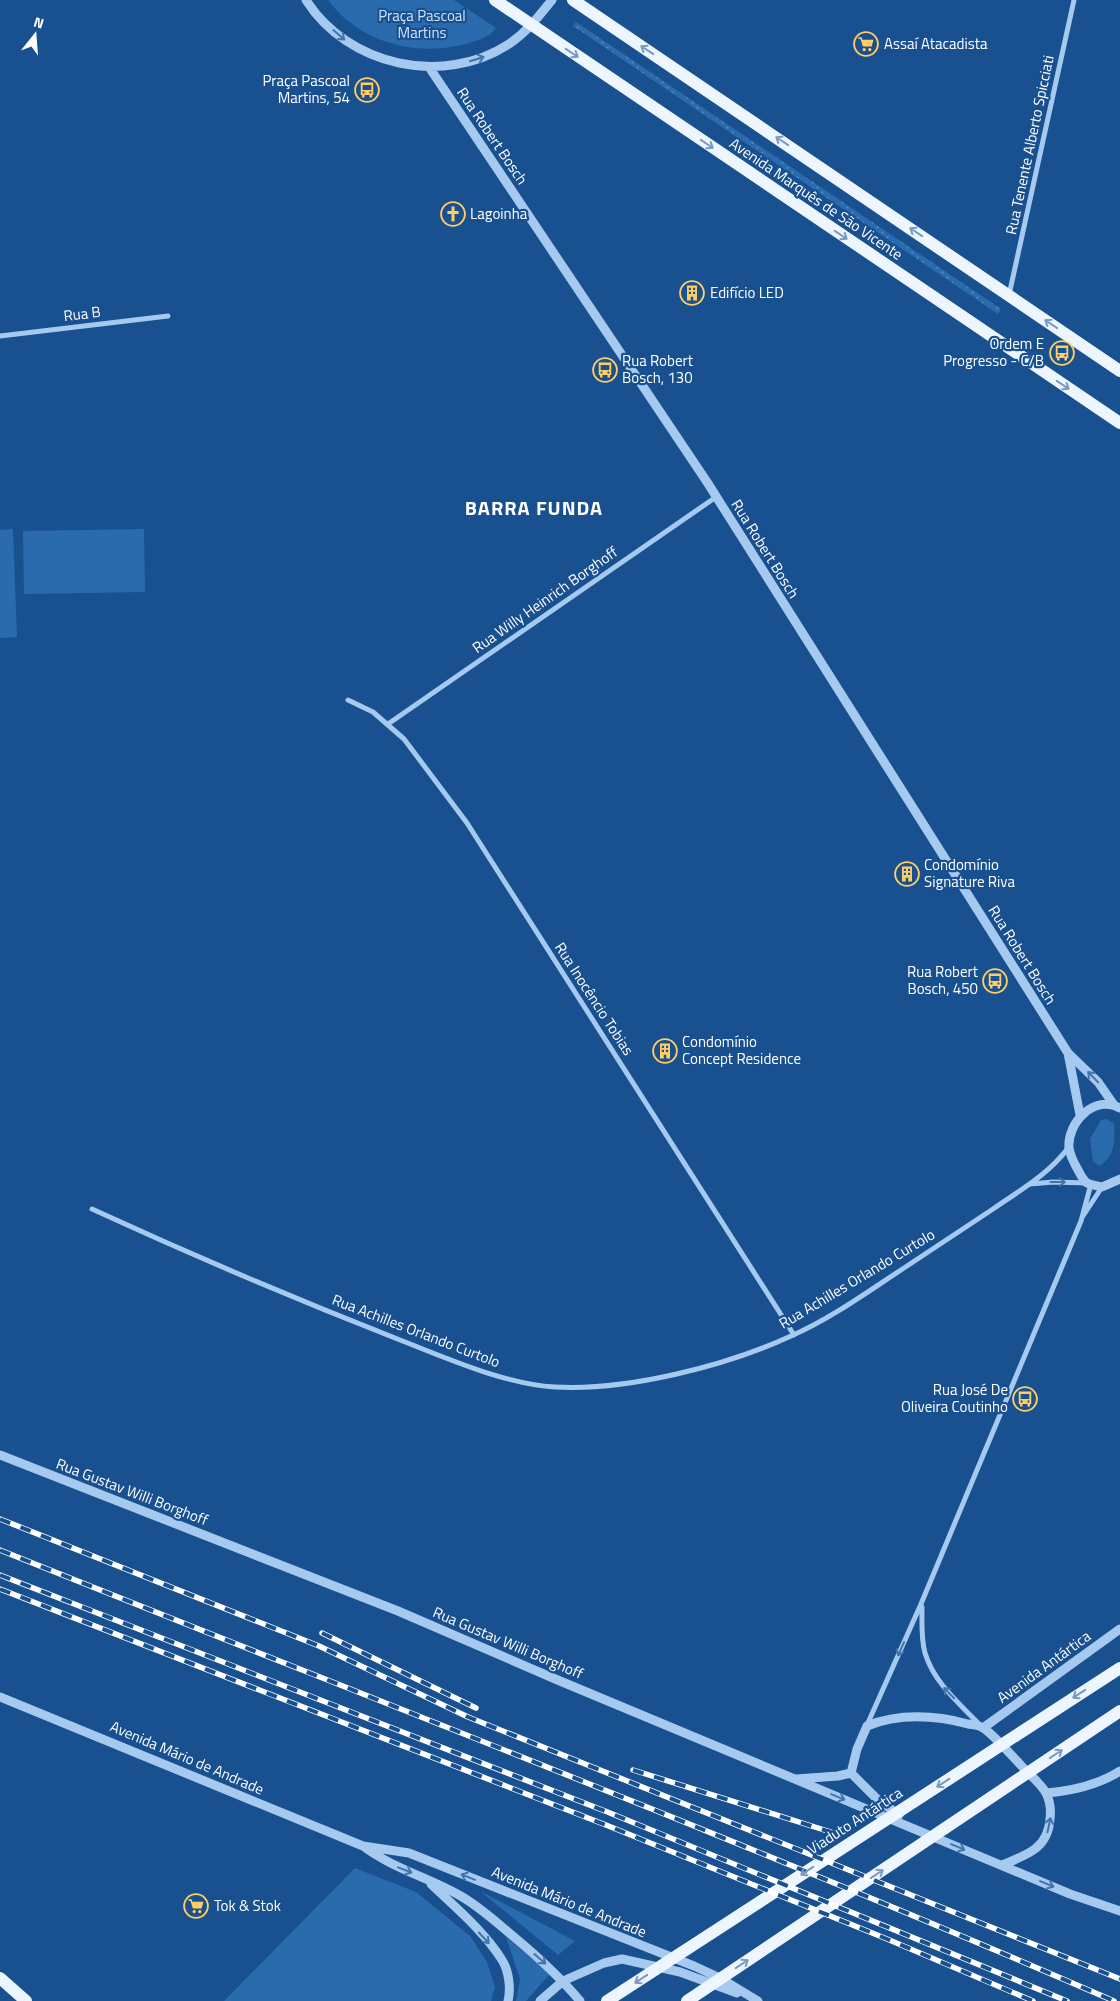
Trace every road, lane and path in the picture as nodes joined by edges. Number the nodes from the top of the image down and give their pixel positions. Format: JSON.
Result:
{"nodes":[{"id":1,"x":306,"y":0,"type":"edge"},
{"id":2,"x":495,"y":0,"type":"edge"},
{"id":3,"x":552,"y":0,"type":"edge"},
{"id":4,"x":573,"y":0,"type":"edge"},
{"id":5,"x":1074,"y":0,"type":"edge"},
{"id":6,"x":532,"y":26,"type":"junction"},
{"id":7,"x":429,"y":67,"type":"junction"},
{"id":8,"x":1009,"y":296,"type":"junction"},
{"id":9,"x":168,"y":316,"type":"dead end"},
{"id":10,"x":0,"y":336,"type":"edge"},
{"id":11,"x":1120,"y":371,"type":"edge"},
{"id":12,"x":1120,"y":423,"type":"edge"},
{"id":13,"x":716,"y":497,"type":"junction"},
{"id":14,"x":348,"y":700,"type":"dead end"},
{"id":15,"x":388,"y":724,"type":"junction"},
{"id":16,"x":1068,"y":1052,"type":"junction"},
{"id":17,"x":1118,"y":1107,"type":"edge"},
{"id":18,"x":1080,"y":1115,"type":"junction"},
{"id":19,"x":1069,"y":1147,"type":"junction"},
{"id":20,"x":1120,"y":1179,"type":"edge"},
{"id":21,"x":1089,"y":1183,"type":"junction"},
{"id":22,"x":1029,"y":1184,"type":"junction"},
{"id":23,"x":1102,"y":1187,"type":"junction"},
{"id":24,"x":92,"y":1209,"type":"dead end"},
{"id":25,"x":1081,"y":1221,"type":"junction"},
{"id":26,"x":794,"y":1335,"type":"junction"},
{"id":27,"x":0,"y":1455,"type":"edge"},
{"id":28,"x":922,"y":1604,"type":"junction"},
{"id":29,"x":1120,"y":1629,"type":"edge"},
{"id":30,"x":1120,"y":1668,"type":"edge"},
{"id":31,"x":0,"y":1697,"type":"edge"},
{"id":32,"x":1120,"y":1711,"type":"edge"},
{"id":33,"x":867,"y":1726,"type":"junction"},
{"id":34,"x":983,"y":1728,"type":"junction"},
{"id":35,"x":1120,"y":1771,"type":"edge"},
{"id":36,"x":851,"y":1773,"type":"junction"},
{"id":37,"x":793,"y":1779,"type":"junction"},
{"id":38,"x":1046,"y":1793,"type":"junction"},
{"id":39,"x":915,"y":1828,"type":"junction"},
{"id":40,"x":363,"y":1846,"type":"junction"},
{"id":41,"x":1002,"y":1865,"type":"junction"},
{"id":42,"x":426,"y":1878,"type":"junction"},
{"id":43,"x":1120,"y":1911,"type":"edge"},
{"id":44,"x":0,"y":1978,"type":"edge"},
{"id":45,"x":563,"y":1981,"type":"junction"},
{"id":46,"x":756,"y":2000,"type":"edge"},
{"id":47,"x":26,"y":2001,"type":"edge"},
{"id":48,"x":508,"y":2001,"type":"edge"},
{"id":49,"x":540,"y":2001,"type":"edge"},
{"id":50,"x":580,"y":2001,"type":"edge"},
{"id":51,"x":607,"y":2001,"type":"edge"},
{"id":52,"x":687,"y":2001,"type":"edge"}],
"edges":[{"from":1,"to":7,"type":"street","one_way":true},
{"from":2,"to":6,"type":"main road","name":"Avenida Marquês de São Vicente"},
{"from":3,"to":6,"type":"street"},
{"from":8,"to":4,"type":"main road","name":"Avenida Marquês de São Vicente","one_way":true},
{"from":5,"to":8,"type":"street","name":"Rua Tenente Alberto Spicciati"},
{"from":7,"to":6,"type":"street","one_way":true},
{"from":6,"to":12,"type":"main road","name":"Avenida Marquês de São Vicente","one_way":true},
{"from":7,"to":13,"type":"street","name":"Rua Robert Bosch"},
{"from":11,"to":8,"type":"main road","name":"Avenida Marquês de São Vicente","one_way":true},
{"from":9,"to":10,"type":"street","name":"Rua B"},
{"from":13,"to":15,"type":"street","name":"Rua Willy Heinrich Borghoff"},
{"from":13,"to":16,"type":"street","name":"Rua Robert Bosch"},
{"from":14,"to":15,"type":"street","name":"Rua Inocêncio Tobias"},
{"from":15,"to":26,"type":"street","name":"Rua Inocêncio Tobias"},
{"from":17,"to":16,"type":"street","name":"Rua Robert Bosch","one_way":true},
{"from":16,"to":18,"type":"street","name":"Rua Robert Bosch"},
{"from":17,"to":18,"type":"street"},
{"from":18,"to":19,"type":"street"},
{"from":19,"to":21,"type":"street"},
{"from":19,"to":22,"type":"street","name":"Rua Achilles Orlando Curtolo"},
{"from":20,"to":23,"type":"street"},
{"from":22,"to":21,"type":"street","name":"Rua Achilles Orlando Curtolo","one_way":true},
{"from":21,"to":23,"type":"street"},
{"from":21,"to":25,"type":"street"},
{"from":22,"to":26,"type":"street","name":"Rua Achilles Orlando Curtolo"},
{"from":23,"to":25,"type":"street"},
{"from":24,"to":26,"type":"street","name":"Rua Achilles Orlando Curtolo"},
{"from":25,"to":28,"type":"street"},
{"from":27,"to":37,"type":"street","name":"Rua Gustav Willi Borghoff"},
{"from":28,"to":33,"type":"street","one_way":true},
{"from":34,"to":28,"type":"street","one_way":true},
{"from":29,"to":34,"type":"street","name":"Avenida Antártica"},
{"from":30,"to":51,"type":"main road","name":"Viaduto Antártica","one_way":true},
{"from":31,"to":40,"type":"street","name":"Avenida Mário de Andrade"},
{"from":52,"to":32,"type":"main road","one_way":true},
{"from":33,"to":34,"type":"street"},
{"from":33,"to":36,"type":"street"},
{"from":34,"to":38,"type":"street"},
{"from":35,"to":38,"type":"street"},
{"from":36,"to":37,"type":"street"},
{"from":36,"to":39,"type":"street"},
{"from":37,"to":39,"type":"street","name":"Rua Gustav Willi Borghoff","one_way":true},
{"from":41,"to":38,"type":"street","one_way":true},
{"from":39,"to":41,"type":"street","name":"Rua Gustav Willi Borghoff","one_way":true},
{"from":40,"to":42,"type":"street","name":"Avenida Mário de Andrade","one_way":true},
{"from":46,"to":40,"type":"street","name":"Avenida Mário de Andrade","one_way":true},
{"from":41,"to":43,"type":"street","name":"Rua Gustav Willi Borghoff","one_way":true},
{"from":42,"to":45,"type":"street","name":"Avenida Mário de Andrade","one_way":true},
{"from":42,"to":48,"type":"street","one_way":true},
{"from":44,"to":47,"type":"main road"},
{"from":45,"to":46,"type":"street"},
{"from":45,"to":49,"type":"street"},
{"from":45,"to":50,"type":"street","name":"Avenida Mário de Andrade"}]}
